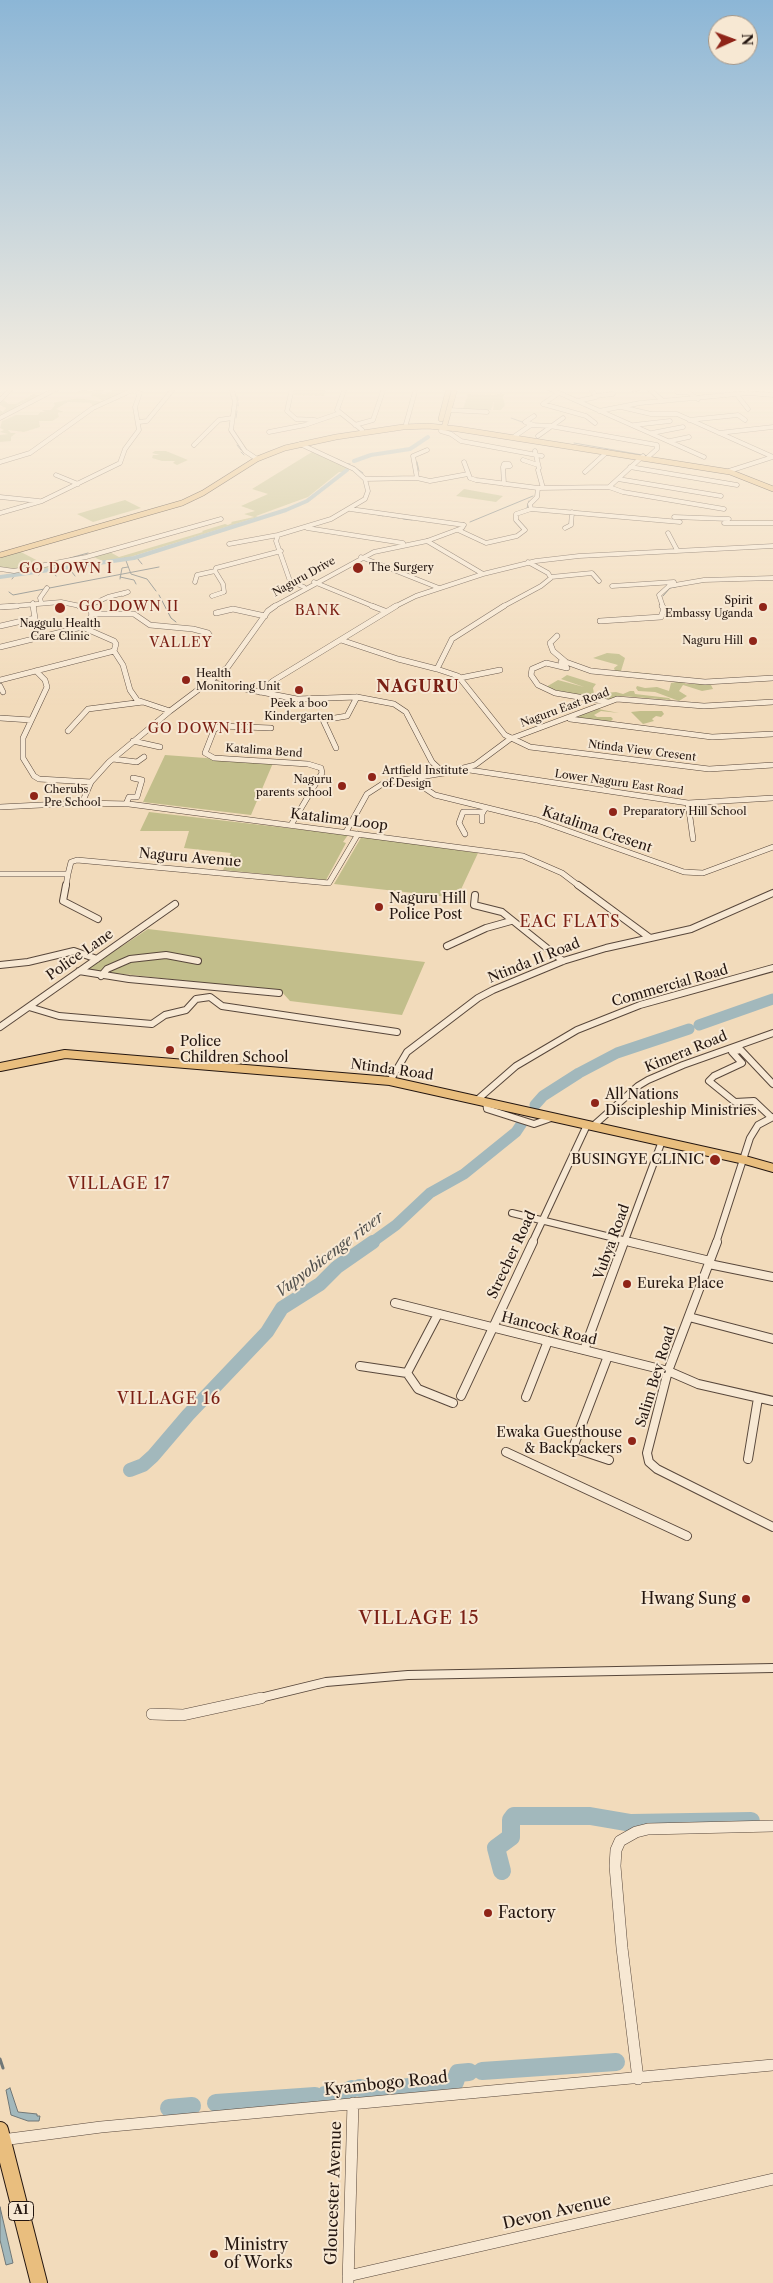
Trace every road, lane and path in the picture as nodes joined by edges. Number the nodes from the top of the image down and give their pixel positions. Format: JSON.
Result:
{"nodes":[{"id":1,"x":56,"y":495,"type":"edge"},
{"id":2,"x":198,"y":495,"type":"edge"},
{"id":3,"x":367,"y":495,"type":"edge"},
{"id":4,"x":538,"y":495,"type":"edge"},
{"id":5,"x":638,"y":495,"type":"edge"},
{"id":6,"x":711,"y":495,"type":"edge"},
{"id":7,"x":721,"y":496,"type":"dead end"},
{"id":8,"x":0,"y":497,"type":"edge"},
{"id":9,"x":42,"y":501,"type":"junction"},
{"id":10,"x":350,"y":509,"type":"junction"},
{"id":11,"x":531,"y":509,"type":"junction"},
{"id":12,"x":724,"y":509,"type":"dead end"},
{"id":13,"x":572,"y":512,"type":"junction"},
{"id":14,"x":0,"y":513,"type":"edge"},
{"id":15,"x":644,"y":517,"type":"junction"},
{"id":16,"x":221,"y":518,"type":"dead end"},
{"id":17,"x":729,"y":519,"type":"dead end"},
{"id":18,"x":722,"y":520,"type":"junction"},
{"id":19,"x":680,"y":522,"type":"dead end"},
{"id":20,"x":773,"y":523,"type":"edge"},
{"id":21,"x":304,"y":528,"type":"junction"},
{"id":22,"x":565,"y":528,"type":"dead end"},
{"id":23,"x":458,"y":530,"type":"junction"},
{"id":24,"x":668,"y":533,"type":"dead end"},
{"id":25,"x":278,"y":535,"type":"junction"},
{"id":26,"x":427,"y":541,"type":"junction"},
{"id":27,"x":229,"y":544,"type":"dead end"},
{"id":28,"x":411,"y":544,"type":"junction"},
{"id":29,"x":773,"y":546,"type":"edge"},
{"id":30,"x":677,"y":550,"type":"junction"},
{"id":31,"x":281,"y":551,"type":"junction"},
{"id":32,"x":0,"y":553,"type":"edge"},
{"id":33,"x":361,"y":557,"type":"junction"},
{"id":34,"x":528,"y":562,"type":"junction"},
{"id":35,"x":0,"y":569,"type":"edge"},
{"id":36,"x":214,"y":571,"type":"junction"},
{"id":37,"x":483,"y":574,"type":"junction"},
{"id":38,"x":551,"y":576,"type":"junction"},
{"id":39,"x":773,"y":578,"type":"edge"},
{"id":40,"x":704,"y":580,"type":"junction"},
{"id":41,"x":599,"y":581,"type":"dead end"},
{"id":42,"x":195,"y":582,"type":"dead end"},
{"id":43,"x":314,"y":582,"type":"junction"},
{"id":44,"x":612,"y":586,"type":"dead end"},
{"id":45,"x":304,"y":587,"type":"junction"},
{"id":46,"x":46,"y":588,"type":"dead end"},
{"id":47,"x":439,"y":588,"type":"junction"},
{"id":48,"x":123,"y":594,"type":"dead end"},
{"id":49,"x":212,"y":596,"type":"dead end"},
{"id":50,"x":41,"y":602,"type":"junction"},
{"id":51,"x":33,"y":603,"type":"junction"},
{"id":52,"x":0,"y":606,"type":"edge"},
{"id":53,"x":86,"y":607,"type":"junction"},
{"id":54,"x":385,"y":611,"type":"junction"},
{"id":55,"x":216,"y":613,"type":"dead end"},
{"id":56,"x":92,"y":614,"type":"junction"},
{"id":57,"x":265,"y":616,"type":"junction"},
{"id":58,"x":600,"y":621,"type":"dead end"},
{"id":59,"x":0,"y":626,"type":"edge"},
{"id":60,"x":82,"y":627,"type":"junction"},
{"id":61,"x":210,"y":636,"type":"dead end"},
{"id":62,"x":557,"y":636,"type":"dead end"},
{"id":63,"x":340,"y":640,"type":"junction"},
{"id":64,"x":0,"y":647,"type":"edge"},
{"id":65,"x":114,"y":651,"type":"junction"},
{"id":66,"x":562,"y":658,"type":"junction"},
{"id":67,"x":437,"y":669,"type":"junction"},
{"id":68,"x":500,"y":670,"type":"dead end"},
{"id":69,"x":36,"y":671,"type":"junction"},
{"id":70,"x":460,"y":678,"type":"junction"},
{"id":71,"x":773,"y":678,"type":"edge"},
{"id":72,"x":0,"y":681,"type":"edge"},
{"id":73,"x":209,"y":682,"type":"junction"},
{"id":74,"x":3,"y":692,"type":"dead end"},
{"id":75,"x":260,"y":692,"type":"junction"},
{"id":76,"x":357,"y":697,"type":"junction"},
{"id":77,"x":143,"y":702,"type":"junction"},
{"id":78,"x":608,"y":702,"type":"junction"},
{"id":79,"x":773,"y":702,"type":"edge"},
{"id":80,"x":170,"y":710,"type":"junction"},
{"id":81,"x":0,"y":718,"type":"edge"},
{"id":82,"x":568,"y":719,"type":"junction"},
{"id":83,"x":31,"y":720,"type":"junction"},
{"id":84,"x":271,"y":728,"type":"dead end"},
{"id":85,"x":68,"y":731,"type":"dead end"},
{"id":86,"x":773,"y":734,"type":"edge"},
{"id":87,"x":510,"y":739,"type":"junction"},
{"id":88,"x":133,"y":741,"type":"junction"},
{"id":89,"x":160,"y":747,"type":"dead end"},
{"id":90,"x":336,"y":748,"type":"dead end"},
{"id":91,"x":144,"y":757,"type":"dead end"},
{"id":92,"x":113,"y":759,"type":"junction"},
{"id":93,"x":773,"y":765,"type":"edge"},
{"id":94,"x":463,"y":769,"type":"junction"},
{"id":95,"x":444,"y":773,"type":"junction"},
{"id":96,"x":420,"y":777,"type":"junction"},
{"id":97,"x":133,"y":778,"type":"dead end"},
{"id":98,"x":91,"y":782,"type":"junction"},
{"id":99,"x":773,"y":798,"type":"edge"},
{"id":100,"x":82,"y":803,"type":"junction"},
{"id":101,"x":688,"y":803,"type":"junction"},
{"id":102,"x":126,"y":804,"type":"junction"},
{"id":103,"x":0,"y":807,"type":"edge"},
{"id":104,"x":484,"y":809,"type":"junction"},
{"id":105,"x":482,"y":821,"type":"dead end"},
{"id":106,"x":291,"y":825,"type":"junction"},
{"id":107,"x":346,"y":832,"type":"junction"},
{"id":108,"x":358,"y":834,"type":"junction"},
{"id":109,"x":464,"y":834,"type":"dead end"},
{"id":110,"x":693,"y":840,"type":"dead end"},
{"id":111,"x":773,"y":847,"type":"edge"},
{"id":112,"x":0,"y":874,"type":"edge"},
{"id":113,"x":68,"y":874,"type":"junction"},
{"id":114,"x":773,"y":893,"type":"edge"},
{"id":115,"x":475,"y":895,"type":"dead end"},
{"id":116,"x":175,"y":904,"type":"dead end"},
{"id":117,"x":98,"y":919,"type":"dead end"},
{"id":118,"x":511,"y":921,"type":"junction"},
{"id":119,"x":650,"y":938,"type":"junction"},
{"id":120,"x":447,"y":946,"type":"dead end"},
{"id":121,"x":97,"y":959,"type":"junction"},
{"id":122,"x":198,"y":961,"type":"dead end"},
{"id":123,"x":563,"y":961,"type":"junction"},
{"id":124,"x":0,"y":965,"type":"edge"},
{"id":125,"x":773,"y":968,"type":"edge"},
{"id":126,"x":79,"y":971,"type":"junction"},
{"id":127,"x":101,"y":976,"type":"junction"},
{"id":128,"x":279,"y":993,"type":"dead end"},
{"id":129,"x":29,"y":1007,"type":"junction"},
{"id":130,"x":0,"y":1027,"type":"edge"},
{"id":131,"x":396,"y":1032,"type":"dead end"},
{"id":132,"x":773,"y":1033,"type":"edge"},
{"id":133,"x":738,"y":1048,"type":"junction"},
{"id":134,"x":0,"y":1065,"type":"edge"},
{"id":135,"x":391,"y":1079,"type":"junction"},
{"id":136,"x":773,"y":1084,"type":"edge"},
{"id":137,"x":481,"y":1099,"type":"junction"},
{"id":138,"x":772,"y":1117,"type":"edge"},
{"id":139,"x":593,"y":1124,"type":"junction"},
{"id":140,"x":662,"y":1141,"type":"junction"},
{"id":141,"x":746,"y":1157,"type":"junction"},
{"id":142,"x":773,"y":1162,"type":"edge"},
{"id":143,"x":773,"y":1168,"type":"edge"},
{"id":144,"x":512,"y":1213,"type":"dead end"},
{"id":145,"x":541,"y":1221,"type":"junction"},
{"id":146,"x":626,"y":1241,"type":"junction"},
{"id":147,"x":710,"y":1262,"type":"junction"},
{"id":148,"x":773,"y":1277,"type":"edge"},
{"id":149,"x":395,"y":1303,"type":"dead end"},
{"id":150,"x":438,"y":1314,"type":"junction"},
{"id":151,"x":689,"y":1317,"type":"junction"},
{"id":152,"x":492,"y":1327,"type":"junction"},
{"id":153,"x":773,"y":1339,"type":"edge"},
{"id":154,"x":548,"y":1342,"type":"junction"},
{"id":155,"x":584,"y":1350,"type":"junction"},
{"id":156,"x":608,"y":1356,"type":"junction"},
{"id":157,"x":360,"y":1366,"type":"dead end"},
{"id":158,"x":668,"y":1371,"type":"junction"},
{"id":159,"x":407,"y":1373,"type":"junction"},
{"id":160,"x":461,"y":1396,"type":"dead end"},
{"id":161,"x":526,"y":1397,"type":"dead end"},
{"id":162,"x":758,"y":1398,"type":"junction"},
{"id":163,"x":773,"y":1401,"type":"edge"},
{"id":164,"x":452,"y":1403,"type":"dead end"},
{"id":165,"x":506,"y":1452,"type":"dead end"},
{"id":166,"x":748,"y":1459,"type":"dead end"},
{"id":167,"x":609,"y":1460,"type":"dead end"},
{"id":168,"x":773,"y":1527,"type":"edge"},
{"id":169,"x":687,"y":1536,"type":"dead end"},
{"id":170,"x":773,"y":1668,"type":"edge"},
{"id":171,"x":152,"y":1714,"type":"dead end"},
{"id":172,"x":773,"y":1826,"type":"edge"},
{"id":173,"x":773,"y":2065,"type":"edge"},
{"id":174,"x":638,"y":2079,"type":"junction"},
{"id":175,"x":353,"y":2103,"type":"junction"},
{"id":176,"x":1,"y":2137,"type":"edge"},
{"id":177,"x":773,"y":2179,"type":"edge"},
{"id":178,"x":348,"y":2279,"type":"edge"},
{"id":179,"x":39,"y":2283,"type":"edge"}],
"edges":[{"from":1,"to":9,"type":"street"},
{"from":2,"to":32,"type":"main road"},
{"from":3,"to":10,"type":"street"},
{"from":4,"to":11,"type":"street"},
{"from":5,"to":12,"type":"street"},
{"from":6,"to":7,"type":"street"},
{"from":8,"to":9,"type":"street"},
{"from":9,"to":14,"type":"street"},
{"from":10,"to":21,"type":"street"},
{"from":10,"to":23,"type":"street","name":"Naguru Drive"},
{"from":11,"to":13,"type":"street"},
{"from":11,"to":23,"type":"street"},
{"from":13,"to":15,"type":"street"},
{"from":13,"to":22,"type":"street"},
{"from":15,"to":18,"type":"street"},
{"from":15,"to":19,"type":"street"},
{"from":16,"to":35,"type":"street"},
{"from":17,"to":18,"type":"street"},
{"from":18,"to":20,"type":"street"},
{"from":21,"to":25,"type":"street"},
{"from":21,"to":28,"type":"street"},
{"from":23,"to":26,"type":"street","name":"Naguru Drive"},
{"from":24,"to":30,"type":"street"},
{"from":25,"to":27,"type":"street"},
{"from":25,"to":31,"type":"street"},
{"from":26,"to":28,"type":"street","name":"Naguru Drive"},
{"from":26,"to":37,"type":"street"},
{"from":28,"to":33,"type":"street","name":"Naguru Drive"},
{"from":29,"to":30,"type":"street"},
{"from":30,"to":34,"type":"street"},
{"from":31,"to":36,"type":"street"},
{"from":31,"to":45,"type":"street"},
{"from":33,"to":43,"type":"street","name":"Naguru Drive"},
{"from":33,"to":47,"type":"street"},
{"from":34,"to":37,"type":"street"},
{"from":34,"to":38,"type":"street"},
{"from":36,"to":42,"type":"street"},
{"from":36,"to":49,"type":"street"},
{"from":37,"to":47,"type":"street"},
{"from":38,"to":41,"type":"street"},
{"from":38,"to":67,"type":"street"},
{"from":39,"to":40,"type":"street"},
{"from":40,"to":44,"type":"street"},
{"from":40,"to":58,"type":"street"},
{"from":43,"to":45,"type":"street","name":"Naguru Drive"},
{"from":43,"to":54,"type":"street"},
{"from":45,"to":57,"type":"street","name":"Naguru Drive"},
{"from":46,"to":50,"type":"street"},
{"from":47,"to":54,"type":"street"},
{"from":48,"to":53,"type":"street"},
{"from":50,"to":51,"type":"street"},
{"from":50,"to":53,"type":"street"},
{"from":51,"to":52,"type":"street"},
{"from":51,"to":59,"type":"street"},
{"from":53,"to":56,"type":"street"},
{"from":54,"to":63,"type":"street"},
{"from":55,"to":57,"type":"street"},
{"from":56,"to":60,"type":"street"},
{"from":56,"to":61,"type":"street"},
{"from":57,"to":73,"type":"street","name":"Naguru Drive"},
{"from":60,"to":64,"type":"street"},
{"from":60,"to":65,"type":"street"},
{"from":62,"to":66,"type":"street"},
{"from":63,"to":67,"type":"street"},
{"from":63,"to":75,"type":"street"},
{"from":65,"to":69,"type":"street"},
{"from":65,"to":77,"type":"street"},
{"from":66,"to":71,"type":"street"},
{"from":66,"to":78,"type":"street"},
{"from":67,"to":70,"type":"street"},
{"from":68,"to":70,"type":"street"},
{"from":69,"to":72,"type":"street"},
{"from":69,"to":83,"type":"street"},
{"from":70,"to":87,"type":"street"},
{"from":72,"to":74,"type":"street"},
{"from":73,"to":75,"type":"street"},
{"from":73,"to":80,"type":"street","name":"Naguru Drive"},
{"from":75,"to":76,"type":"street"},
{"from":76,"to":90,"type":"street"},
{"from":76,"to":95,"type":"street"},
{"from":77,"to":80,"type":"street"},
{"from":77,"to":85,"type":"street"},
{"from":78,"to":79,"type":"street","name":"Naguru East Road"},
{"from":78,"to":82,"type":"street","name":"Naguru East Road"},
{"from":80,"to":88,"type":"street","name":"Naguru Drive"},
{"from":81,"to":83,"type":"street"},
{"from":82,"to":86,"type":"street"},
{"from":82,"to":87,"type":"street","name":"Naguru East Road"},
{"from":83,"to":98,"type":"street"},
{"from":84,"to":106,"type":"street","name":"Katalima Bend"},
{"from":87,"to":93,"type":"street","name":"Ntinda View Cresent"},
{"from":87,"to":94,"type":"street","name":"Naguru East Road"},
{"from":88,"to":89,"type":"street"},
{"from":88,"to":92,"type":"street","name":"Naguru Drive"},
{"from":91,"to":92,"type":"street"},
{"from":92,"to":98,"type":"street","name":"Naguru Drive"},
{"from":94,"to":95,"type":"street"},
{"from":94,"to":101,"type":"street","name":"Lower Naguru East Road"},
{"from":95,"to":96,"type":"street"},
{"from":96,"to":104,"type":"street","name":"Katalima Cresent"},
{"from":96,"to":107,"type":"street"},
{"from":97,"to":102,"type":"street"},
{"from":98,"to":100,"type":"street","name":"Naguru Drive"},
{"from":99,"to":101,"type":"street","name":"Lower Naguru East Road"},
{"from":100,"to":102,"type":"street","name":"Katalima Loop"},
{"from":100,"to":103,"type":"street","name":"Katalima Loop"},
{"from":101,"to":110,"type":"street"},
{"from":102,"to":106,"type":"street","name":"Katalima Loop"},
{"from":104,"to":105,"type":"street"},
{"from":104,"to":109,"type":"street"},
{"from":104,"to":111,"type":"street","name":"Katalima Cresent"},
{"from":106,"to":107,"type":"street","name":"Katalima Loop"},
{"from":107,"to":108,"type":"street","name":"Katalima Loop"},
{"from":108,"to":113,"type":"street","name":"Naguru Avenue"},
{"from":108,"to":119,"type":"street","name":"Katalima Loop"},
{"from":112,"to":113,"type":"street"},
{"from":113,"to":117,"type":"street"},
{"from":114,"to":119,"type":"street","name":"Ntinda II Road"},
{"from":115,"to":118,"type":"street"},
{"from":116,"to":121,"type":"street","name":"Police Lane"},
{"from":118,"to":120,"type":"street"},
{"from":118,"to":123,"type":"street"},
{"from":119,"to":123,"type":"street","name":"Ntinda II Road"},
{"from":121,"to":124,"type":"street"},
{"from":121,"to":126,"type":"street","name":"Police Lane"},
{"from":122,"to":127,"type":"street"},
{"from":123,"to":135,"type":"street","name":"Ntinda II Road"},
{"from":125,"to":137,"type":"street","name":"Commercial Road"},
{"from":126,"to":127,"type":"street"},
{"from":126,"to":129,"type":"street","name":"Police Lane"},
{"from":127,"to":128,"type":"street"},
{"from":129,"to":130,"type":"street","name":"Police Lane"},
{"from":129,"to":131,"type":"street"},
{"from":132,"to":133,"type":"street","name":"Kimera Road"},
{"from":133,"to":136,"type":"street"},
{"from":133,"to":138,"type":"street"},
{"from":133,"to":139,"type":"street","name":"Kimera Road"},
{"from":134,"to":135,"type":"main road","name":"Ntinda Road"},
{"from":135,"to":137,"type":"main road","name":"Ntinda Road"},
{"from":137,"to":139,"type":"main road","name":"Ntinda Road"},
{"from":137,"to":139,"type":"main road","name":"Ntinda Road"},
{"from":138,"to":141,"type":"street","name":"Salim Bey Road"},
{"from":139,"to":140,"type":"main road","name":"Ntinda Road"},
{"from":139,"to":141,"type":"main road","name":"Ntinda Road"},
{"from":139,"to":145,"type":"street","name":"Strecher Road"},
{"from":140,"to":141,"type":"main road","name":"Ntinda Road"},
{"from":140,"to":146,"type":"street","name":"Vubya Road"},
{"from":141,"to":142,"type":"main road"},
{"from":141,"to":143,"type":"main road","name":"Ntinda Road"},
{"from":141,"to":147,"type":"street","name":"Salim Bey Road"},
{"from":144,"to":145,"type":"street"},
{"from":145,"to":146,"type":"street"},
{"from":145,"to":152,"type":"street","name":"Strecher Road"},
{"from":146,"to":147,"type":"street"},
{"from":146,"to":155,"type":"street","name":"Vubya Road"},
{"from":147,"to":148,"type":"street"},
{"from":147,"to":151,"type":"street","name":"Salim Bey Road"},
{"from":149,"to":150,"type":"street","name":"Hancock Road"},
{"from":150,"to":152,"type":"street","name":"Hancock Road"},
{"from":150,"to":159,"type":"street"},
{"from":151,"to":153,"type":"street"},
{"from":151,"to":158,"type":"street","name":"Salim Bey Road"},
{"from":152,"to":154,"type":"street","name":"Hancock Road"},
{"from":152,"to":160,"type":"street","name":"Strecher Road"},
{"from":154,"to":155,"type":"street","name":"Hancock Road"},
{"from":154,"to":161,"type":"street"},
{"from":155,"to":156,"type":"street","name":"Hancock Road"},
{"from":156,"to":158,"type":"street","name":"Hancock Road"},
{"from":156,"to":167,"type":"street"},
{"from":157,"to":159,"type":"street"},
{"from":158,"to":162,"type":"street","name":"Hancock Road"},
{"from":158,"to":168,"type":"street","name":"Salim Bey Road"},
{"from":159,"to":164,"type":"street"},
{"from":162,"to":163,"type":"street","name":"Hancock Road"},
{"from":162,"to":166,"type":"street"},
{"from":165,"to":169,"type":"street"},
{"from":170,"to":171,"type":"street"},
{"from":172,"to":174,"type":"street"},
{"from":173,"to":174,"type":"street","name":"Kyambogo Road"},
{"from":174,"to":175,"type":"street","name":"Kyambogo Road"},
{"from":175,"to":176,"type":"street","name":"Kyambogo Road"},
{"from":175,"to":178,"type":"street","name":"Gloucester Avenue"},
{"from":176,"to":179,"type":"highway","number":"A1"},
{"from":177,"to":178,"type":"street","name":"Devon Avenue"}]}
